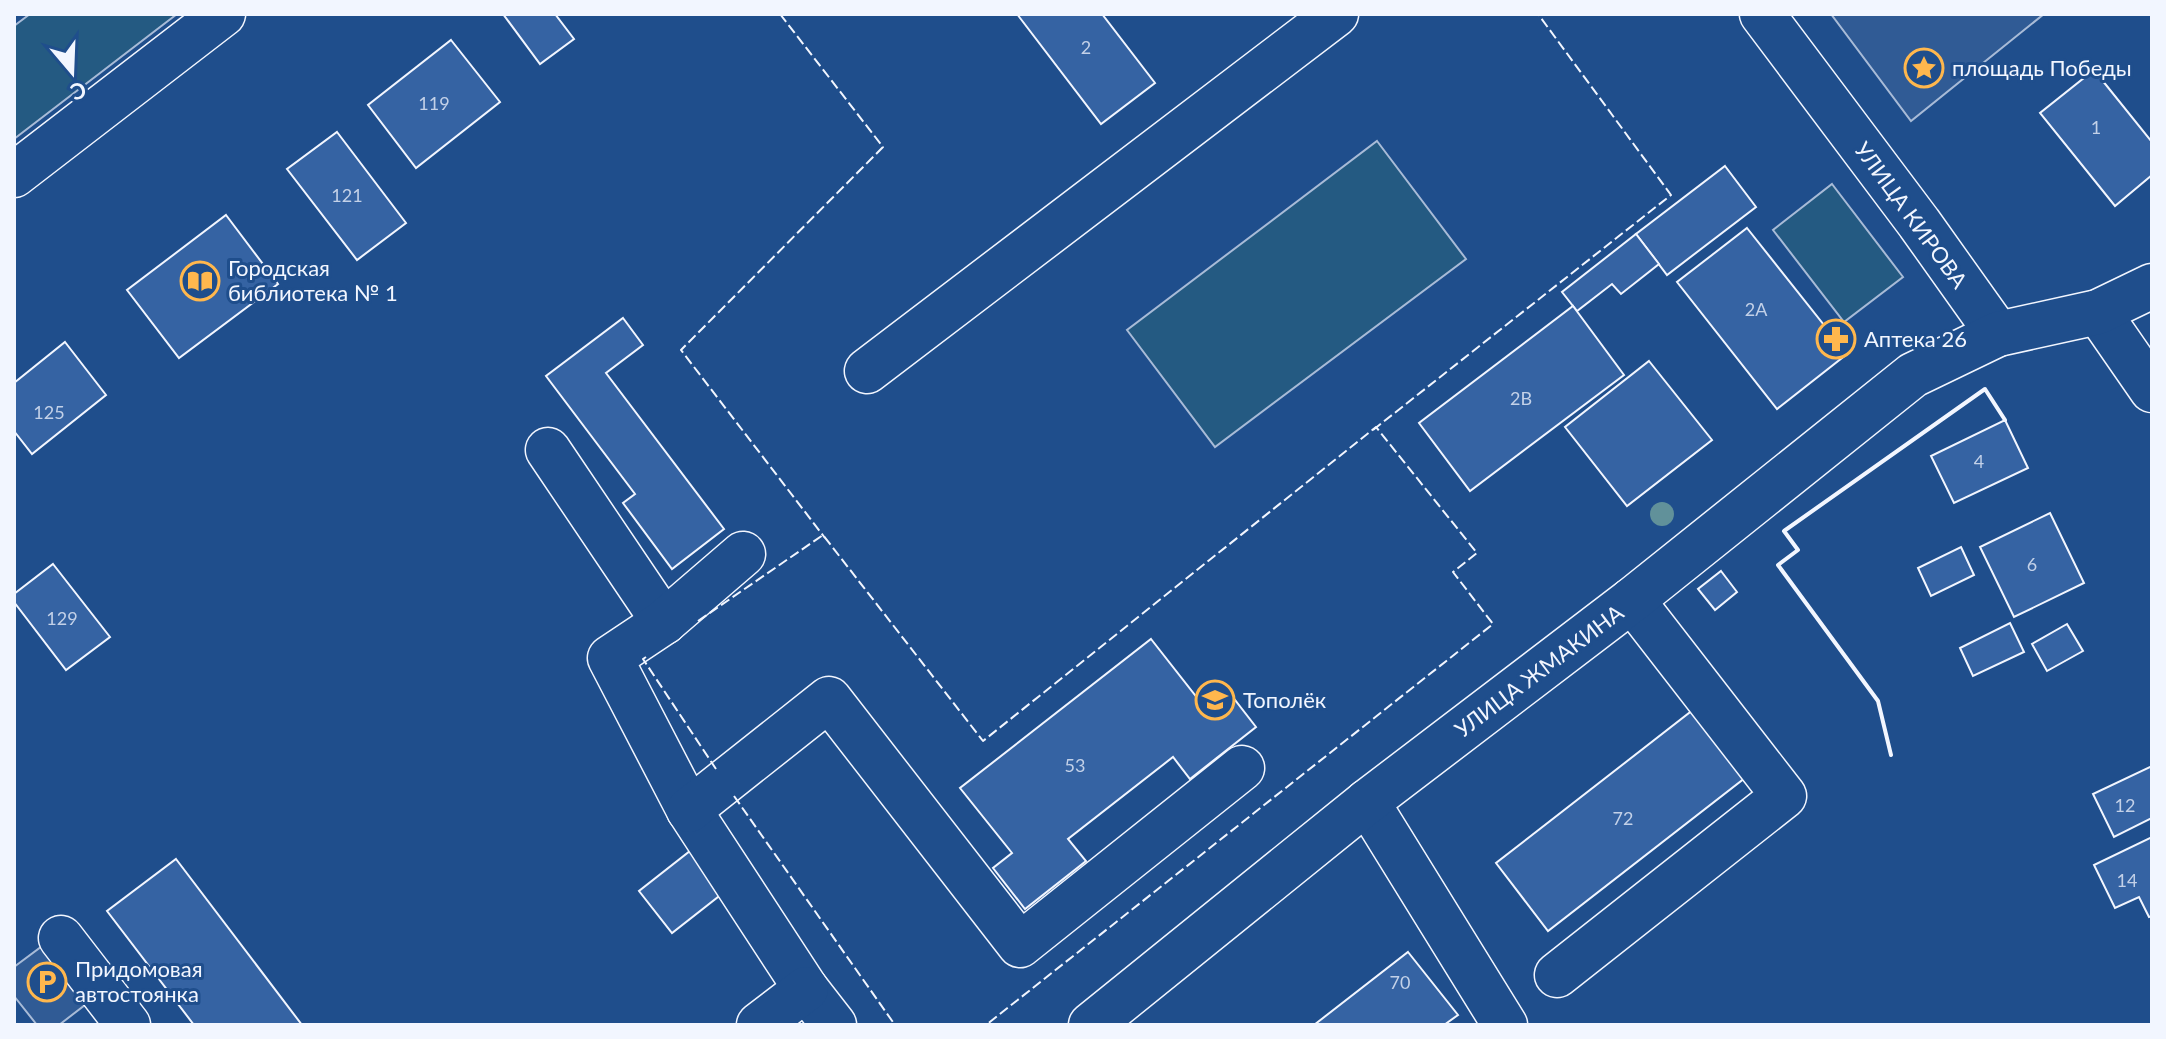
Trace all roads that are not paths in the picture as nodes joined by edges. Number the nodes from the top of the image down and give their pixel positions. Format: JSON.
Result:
{"nodes":[{"id":1,"x":223,"y":14,"type":"edge"},
{"id":2,"x":1336,"y":14,"type":"edge"},
{"id":3,"x":1762,"y":14,"type":"edge"},
{"id":4,"x":14,"y":175,"type":"edge"},
{"id":5,"x":2152,"y":286,"type":"edge"},
{"id":6,"x":2098,"y":312,"type":"junction"},
{"id":7,"x":1998,"y":334,"type":"junction"},
{"id":8,"x":867,"y":371,"type":"dead end"},
{"id":9,"x":2152,"y":390,"type":"edge"},
{"id":10,"x":548,"y":450,"type":"dead end"},
{"id":11,"x":743,"y":554,"type":"dead end"},
{"id":12,"x":1632,"y":600,"type":"junction"},
{"id":13,"x":664,"y":622,"type":"junction"},
{"id":14,"x":1242,"y":768,"type":"dead end"},
{"id":15,"x":1367,"y":802,"type":"junction"},
{"id":16,"x":689,"y":810,"type":"junction"},
{"id":17,"x":61,"y":938,"type":"dead end"},
{"id":18,"x":1557,"y":975,"type":"dead end"},
{"id":19,"x":806,"y":989,"type":"junction"},
{"id":20,"x":128,"y":1025,"type":"edge"},
{"id":21,"x":759,"y":1025,"type":"edge"},
{"id":22,"x":834,"y":1025,"type":"edge"},
{"id":23,"x":1091,"y":1025,"type":"edge"},
{"id":24,"x":1505,"y":1025,"type":"edge"}],
"edges":[{"from":1,"to":4,"type":"street"},
{"from":2,"to":8,"type":"street"},
{"from":3,"to":7,"type":"street","name":"УЛИЦА КИРОВА"},
{"from":5,"to":6,"type":"street"},
{"from":6,"to":7,"type":"street"},
{"from":6,"to":9,"type":"street"},
{"from":7,"to":12,"type":"street","name":"УЛИЦА ЖМАКИНА"},
{"from":10,"to":13,"type":"street"},
{"from":11,"to":13,"type":"street"},
{"from":12,"to":15,"type":"street","name":"УЛИЦА ЖМАКИНА"},
{"from":12,"to":18,"type":"street"},
{"from":13,"to":16,"type":"street"},
{"from":14,"to":16,"type":"street"},
{"from":15,"to":23,"type":"street","name":"УЛИЦА ЖМАКИНА"},
{"from":15,"to":24,"type":"street"},
{"from":16,"to":19,"type":"street"},
{"from":17,"to":20,"type":"street"},
{"from":19,"to":21,"type":"street"},
{"from":19,"to":22,"type":"street"}]}
